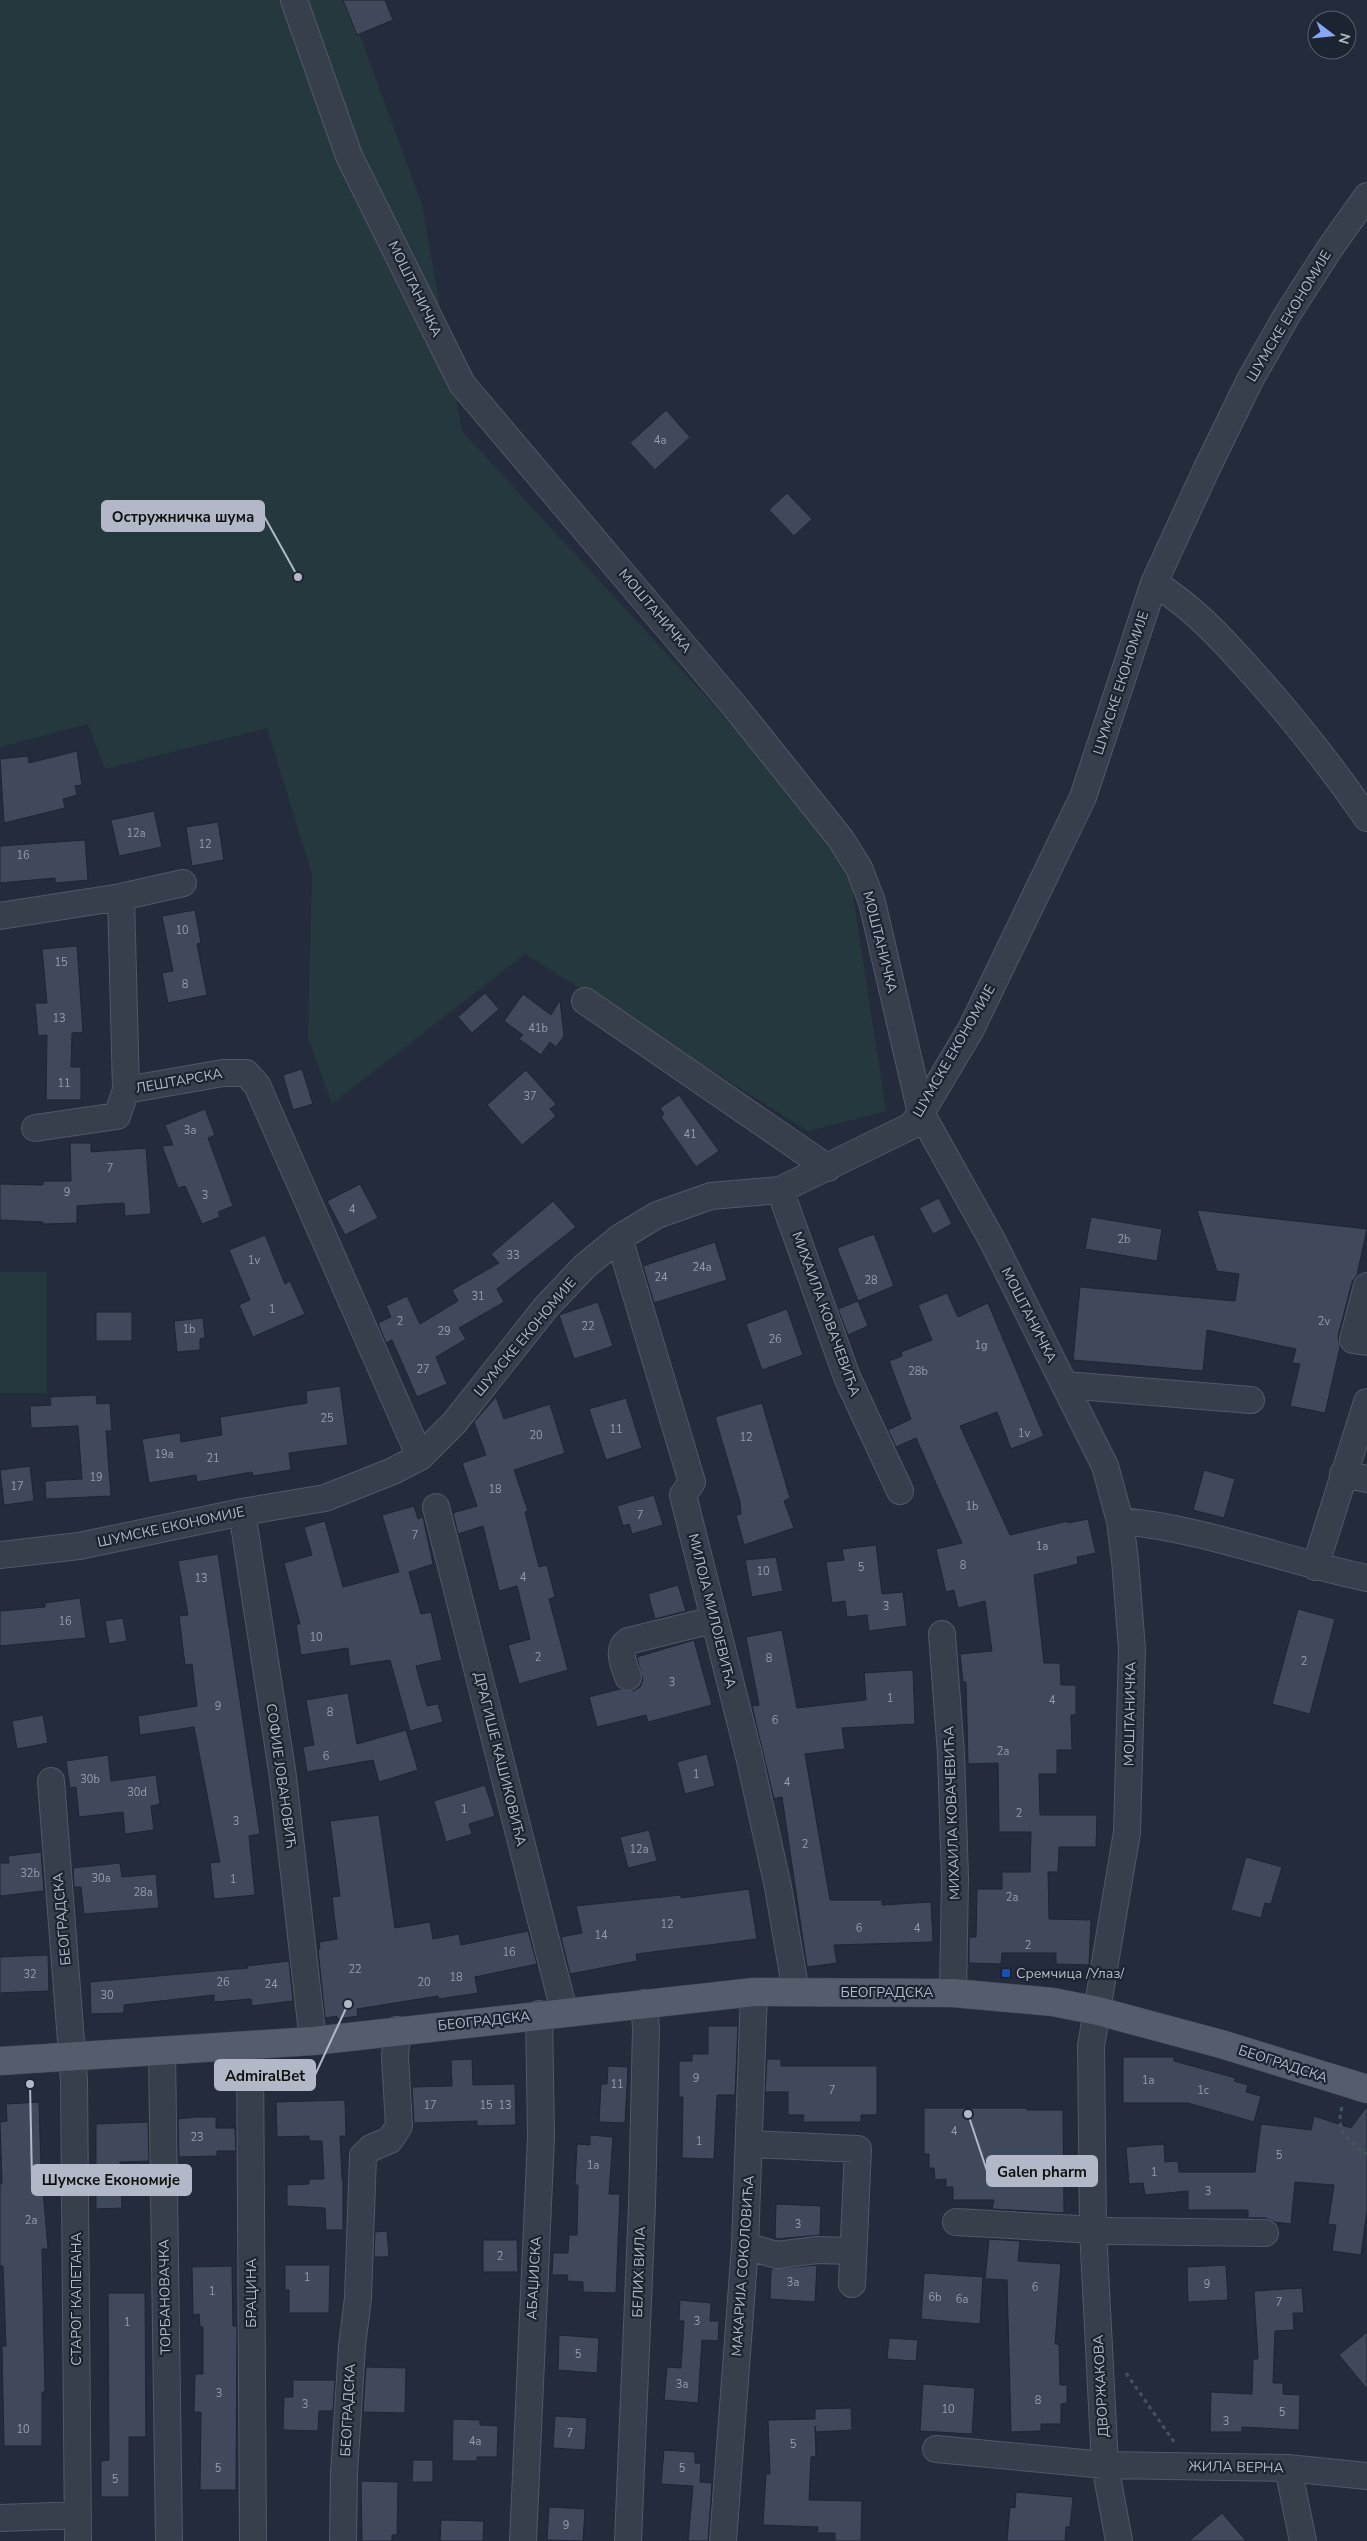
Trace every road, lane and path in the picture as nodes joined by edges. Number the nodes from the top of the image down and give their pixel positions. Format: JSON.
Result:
{"nodes":[{"id":1,"x":294,"y":0,"type":"edge"},
{"id":2,"x":1367,"y":196,"type":"edge"},
{"id":3,"x":1154,"y":583,"type":"junction"},
{"id":4,"x":1367,"y":818,"type":"edge"},
{"id":5,"x":183,"y":883,"type":"dead end"},
{"id":6,"x":121,"y":897,"type":"junction"},
{"id":7,"x":0,"y":916,"type":"edge"},
{"id":8,"x":585,"y":1001,"type":"dead end"},
{"id":9,"x":126,"y":1090,"type":"junction"},
{"id":10,"x":921,"y":1113,"type":"junction"},
{"id":11,"x":35,"y":1128,"type":"dead end"},
{"id":12,"x":828,"y":1168,"type":"junction"},
{"id":13,"x":780,"y":1190,"type":"junction"},
{"id":14,"x":619,"y":1238,"type":"junction"},
{"id":15,"x":1367,"y":1286,"type":"edge"},
{"id":16,"x":1367,"y":1342,"type":"edge"},
{"id":17,"x":1065,"y":1385,"type":"junction"},
{"id":18,"x":1251,"y":1400,"type":"dead end"},
{"id":19,"x":1367,"y":1402,"type":"edge"},
{"id":20,"x":420,"y":1457,"type":"junction"},
{"id":21,"x":1355,"y":1477,"type":"edge"},
{"id":22,"x":900,"y":1491,"type":"dead end"},
{"id":23,"x":436,"y":1507,"type":"dead end"},
{"id":24,"x":242,"y":1512,"type":"junction"},
{"id":25,"x":1120,"y":1521,"type":"junction"},
{"id":26,"x":0,"y":1555,"type":"edge"},
{"id":27,"x":1315,"y":1567,"type":"junction"},
{"id":28,"x":1367,"y":1578,"type":"edge"},
{"id":29,"x":713,"y":1620,"type":"junction"},
{"id":30,"x":942,"y":1634,"type":"dead end"},
{"id":31,"x":628,"y":1677,"type":"dead end"},
{"id":32,"x":51,"y":1781,"type":"dead end"},
{"id":33,"x":754,"y":1992,"type":"junction"},
{"id":34,"x":796,"y":1992,"type":"junction"},
{"id":35,"x":952,"y":1993,"type":"junction"},
{"id":36,"x":644,"y":2003,"type":"junction"},
{"id":37,"x":1098,"y":2011,"type":"junction"},
{"id":38,"x":552,"y":2013,"type":"junction"},
{"id":39,"x":397,"y":2030,"type":"junction"},
{"id":40,"x":313,"y":2041,"type":"junction"},
{"id":41,"x":250,"y":2046,"type":"junction"},
{"id":42,"x":162,"y":2052,"type":"junction"},
{"id":43,"x":73,"y":2057,"type":"junction"},
{"id":44,"x":0,"y":2061,"type":"edge"},
{"id":45,"x":1358,"y":2087,"type":"edge"},
{"id":46,"x":750,"y":2144,"type":"junction"},
{"id":47,"x":1367,"y":2154,"type":"edge"},
{"id":48,"x":956,"y":2222,"type":"dead end"},
{"id":49,"x":1093,"y":2230,"type":"junction"},
{"id":50,"x":1264,"y":2233,"type":"dead end"},
{"id":51,"x":745,"y":2246,"type":"junction"},
{"id":52,"x":853,"y":2251,"type":"junction"},
{"id":53,"x":852,"y":2284,"type":"dead end"},
{"id":54,"x":1124,"y":2370,"type":"dead end"},
{"id":55,"x":936,"y":2449,"type":"dead end"},
{"id":56,"x":1178,"y":2449,"type":"dead end"},
{"id":57,"x":1104,"y":2465,"type":"junction"},
{"id":58,"x":1288,"y":2468,"type":"junction"},
{"id":59,"x":1367,"y":2476,"type":"edge"},
{"id":60,"x":78,"y":2515,"type":"junction"},
{"id":61,"x":0,"y":2518,"type":"edge"},
{"id":62,"x":78,"y":2541,"type":"edge"},
{"id":63,"x":169,"y":2541,"type":"edge"},
{"id":64,"x":253,"y":2541,"type":"edge"},
{"id":65,"x":343,"y":2541,"type":"edge"},
{"id":66,"x":523,"y":2541,"type":"edge"},
{"id":67,"x":628,"y":2541,"type":"edge"},
{"id":68,"x":723,"y":2541,"type":"edge"},
{"id":69,"x":1119,"y":2541,"type":"edge"},
{"id":70,"x":1303,"y":2541,"type":"edge"}],
"edges":[{"from":1,"to":10,"type":"street","name":"МОШТАНИЧКА"},
{"from":2,"to":3,"type":"street","name":"ШУМСКЕ ЕКОНОМИЈЕ"},
{"from":3,"to":4,"type":"street"},
{"from":3,"to":10,"type":"street","name":"ШУМСКЕ ЕКОНОМИЈЕ"},
{"from":5,"to":6,"type":"street"},
{"from":6,"to":7,"type":"street"},
{"from":6,"to":9,"type":"street","name":"ЛЕШТАРСКА"},
{"from":8,"to":12,"type":"street"},
{"from":9,"to":11,"type":"street"},
{"from":9,"to":20,"type":"street","name":"ЛЕШТАРСКА"},
{"from":10,"to":12,"type":"street","name":"ШУМСКЕ ЕКОНОМИЈЕ"},
{"from":10,"to":17,"type":"street","name":"МОШТАНИЧКА"},
{"from":12,"to":13,"type":"street","name":"ШУМСКЕ ЕКОНОМИЈЕ"},
{"from":13,"to":14,"type":"street","name":"ШУМСКЕ ЕКОНОМИЈЕ"},
{"from":13,"to":22,"type":"street","name":"МИХАИЛА КОВАЧЕВИЋА"},
{"from":14,"to":20,"type":"street","name":"ШУМСКЕ ЕКОНОМИЈЕ"},
{"from":14,"to":29,"type":"street","name":"МИЛОЈА МИЛОЈЕВИЋА"},
{"from":15,"to":16,"type":"street"},
{"from":17,"to":18,"type":"street"},
{"from":17,"to":25,"type":"street","name":"МОШТАНИЧКА"},
{"from":19,"to":21,"type":"street"},
{"from":20,"to":24,"type":"street","name":"ШУМСКЕ ЕКОНОМИЈЕ"},
{"from":21,"to":27,"type":"street"},
{"from":23,"to":38,"type":"street","name":"ДРАГИШЕ КАШИКОВИЋА"},
{"from":24,"to":26,"type":"street","name":"ШУМСКЕ ЕКОНОМИЈЕ"},
{"from":24,"to":40,"type":"street","name":"СОФИЈЕ ЈОВАНОВИЋ"},
{"from":25,"to":27,"type":"street"},
{"from":25,"to":37,"type":"street","name":"МОШТАНИЧКА"},
{"from":27,"to":28,"type":"street"},
{"from":29,"to":31,"type":"street"},
{"from":29,"to":34,"type":"street","name":"МИЛОЈА МИЛОЈЕВИЋА"},
{"from":30,"to":35,"type":"street","name":"МИХАИЛА КОВАЧЕВИЋА"},
{"from":32,"to":43,"type":"street","name":"БЕОГРАДСКА"},
{"from":33,"to":34,"type":"main road","name":"БЕОГРАДСКА"},
{"from":33,"to":36,"type":"main road","name":"БЕОГРАДСКА"},
{"from":33,"to":46,"type":"street","name":"МАКАРИЈА СОКОЛОВИЋА"},
{"from":34,"to":35,"type":"main road","name":"БЕОГРАДСКА"},
{"from":35,"to":37,"type":"main road","name":"БЕОГРАДСКА"},
{"from":36,"to":38,"type":"main road","name":"БЕОГРАДСКА"},
{"from":36,"to":67,"type":"street","name":"БЕЛИХ ВИЛА"},
{"from":37,"to":45,"type":"main road","name":"БЕОГРАДСКА"},
{"from":37,"to":49,"type":"street","name":"ДВОРЖАКОВА"},
{"from":38,"to":39,"type":"main road","name":"БЕОГРАДСКА"},
{"from":38,"to":66,"type":"street","name":"АБАЏИЈСКА"},
{"from":39,"to":40,"type":"main road","name":"БЕОГРАДСКА"},
{"from":39,"to":65,"type":"street","name":"БЕОГРАДСКА"},
{"from":40,"to":41,"type":"main road","name":"БЕОГРАДСКА"},
{"from":41,"to":42,"type":"main road","name":"БЕОГРАДСКА"},
{"from":41,"to":64,"type":"street","name":"БРАЦИНА"},
{"from":42,"to":43,"type":"main road","name":"БЕОГРАДСКА"},
{"from":42,"to":63,"type":"street","name":"ТОРБАНОВАЧКА"},
{"from":43,"to":44,"type":"main road","name":"БЕОГРАДСКА"},
{"from":43,"to":60,"type":"street","name":"СТАРОГ КАПЕТАНА"},
{"from":45,"to":47,"type":"path"},
{"from":46,"to":51,"type":"street","name":"МАКАРИЈА СОКОЛОВИЋА"},
{"from":46,"to":52,"type":"street"},
{"from":48,"to":49,"type":"street"},
{"from":49,"to":50,"type":"street"},
{"from":49,"to":57,"type":"street","name":"ДВОРЖАКОВА"},
{"from":51,"to":52,"type":"street"},
{"from":51,"to":68,"type":"street","name":"МАКАРИЈА СОКОЛОВИЋА"},
{"from":52,"to":53,"type":"street"},
{"from":54,"to":56,"type":"path"},
{"from":55,"to":57,"type":"street","name":"ЖИЛА ВЕРНА"},
{"from":57,"to":58,"type":"street","name":"ЖИЛА ВЕРНА"},
{"from":57,"to":69,"type":"street","name":"ДВОРЖАКОВА"},
{"from":58,"to":59,"type":"street","name":"ЖИЛА ВЕРНА"},
{"from":58,"to":70,"type":"street"},
{"from":60,"to":61,"type":"street"},
{"from":60,"to":62,"type":"street","name":"СТАРОГ КАПЕТАНА"}]}
